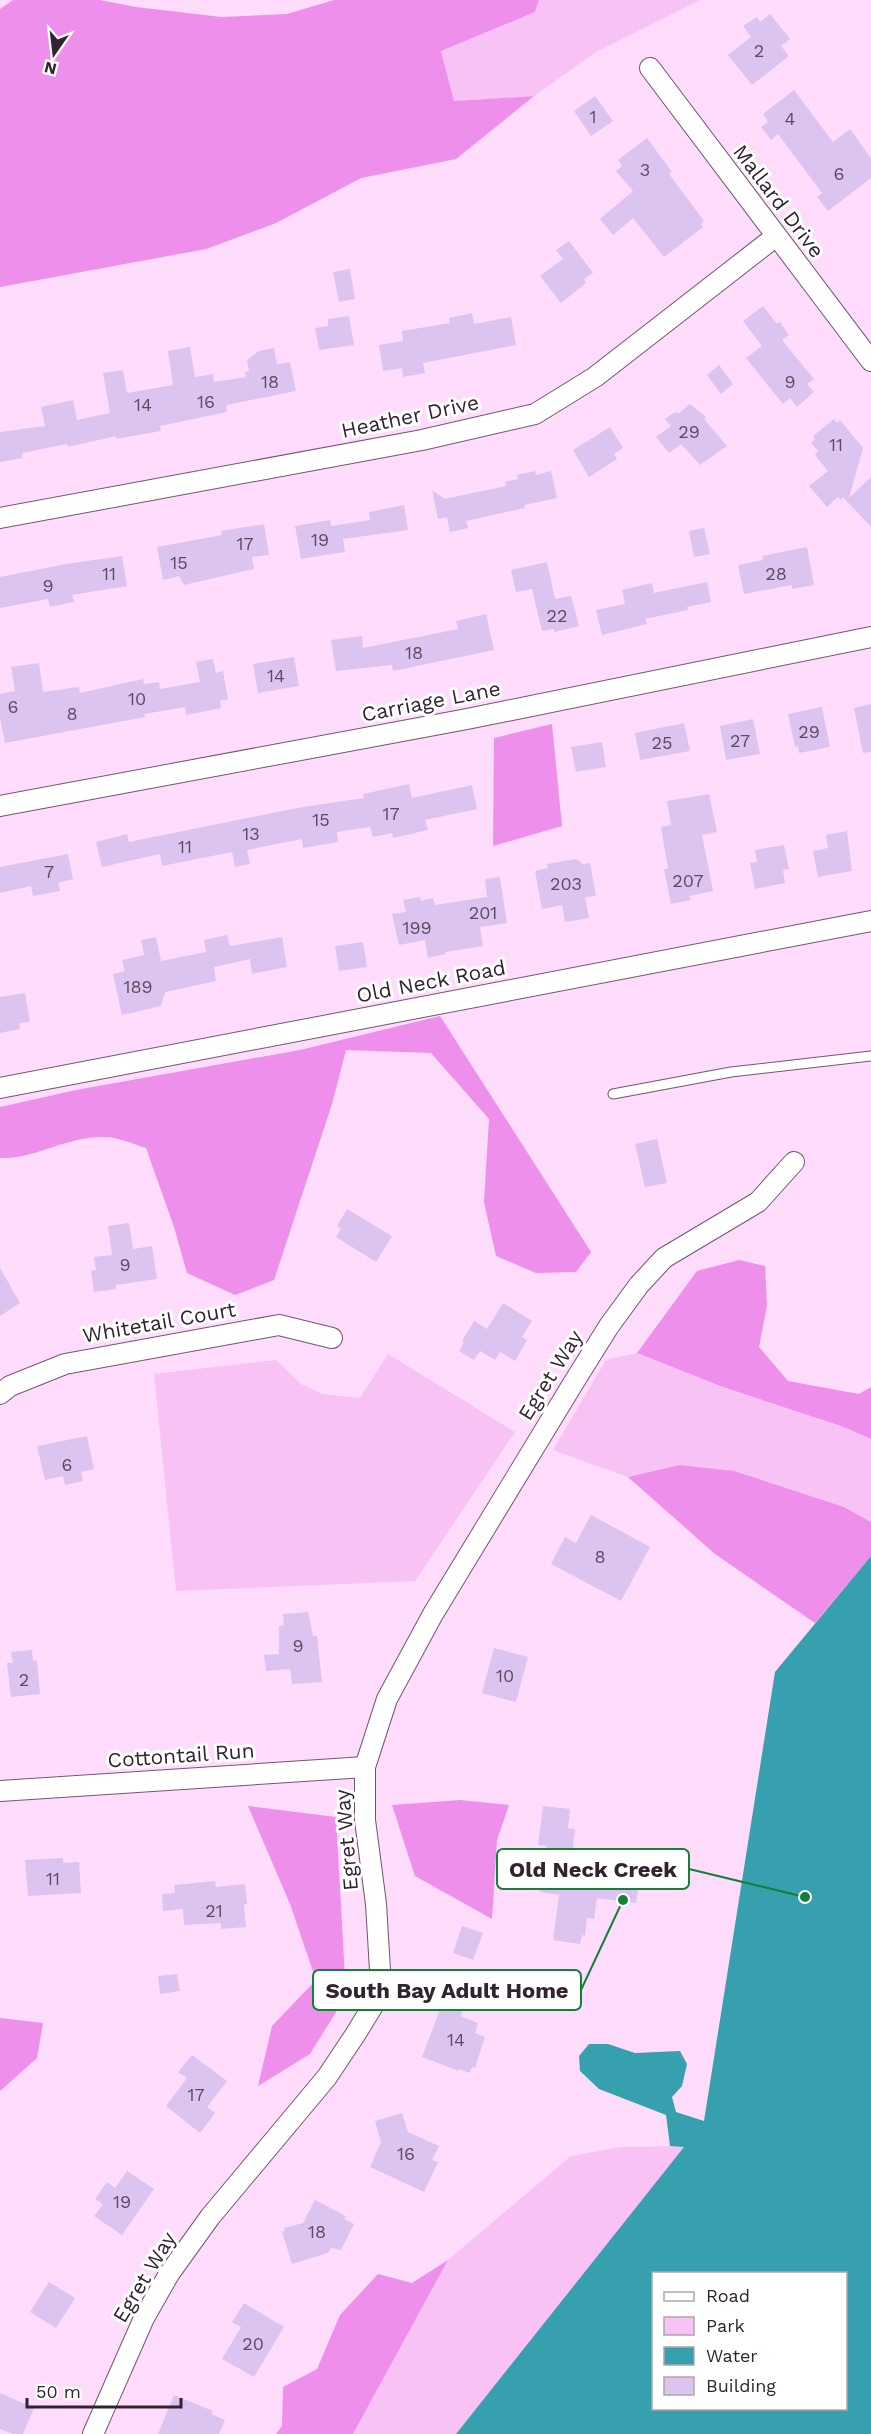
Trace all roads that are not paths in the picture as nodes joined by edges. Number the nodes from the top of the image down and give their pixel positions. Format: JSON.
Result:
{"nodes":[{"id":1,"x":650,"y":68,"type":"dead end"},
{"id":2,"x":775,"y":237,"type":"junction"},
{"id":3,"x":871,"y":361,"type":"edge"},
{"id":4,"x":0,"y":518,"type":"edge"},
{"id":5,"x":871,"y":637,"type":"edge"},
{"id":6,"x":0,"y":807,"type":"edge"},
{"id":7,"x":871,"y":921,"type":"edge"},
{"id":8,"x":871,"y":1056,"type":"edge"},
{"id":9,"x":0,"y":1089,"type":"edge"},
{"id":10,"x":613,"y":1094,"type":"dead end"},
{"id":11,"x":794,"y":1162,"type":"dead end"},
{"id":12,"x":332,"y":1338,"type":"dead end"},
{"id":13,"x":0,"y":1394,"type":"edge"},
{"id":14,"x":365,"y":1767,"type":"junction"},
{"id":15,"x":0,"y":1791,"type":"edge"},
{"id":16,"x":93,"y":2434,"type":"edge"}],
"edges":[{"from":1,"to":2,"type":"street","name":"Mallard Drive"},
{"from":2,"to":3,"type":"street","name":"Mallard Drive"},
{"from":2,"to":4,"type":"street","name":"Heather Drive"},
{"from":5,"to":6,"type":"street","name":"Carriage Lane"},
{"from":7,"to":9,"type":"street","name":"Old Neck Road"},
{"from":8,"to":10,"type":"lane"},
{"from":11,"to":14,"type":"street","name":"Egret Way"},
{"from":12,"to":13,"type":"street","name":"Whitetail Court"},
{"from":14,"to":15,"type":"street","name":"Cottontail Run"},
{"from":14,"to":16,"type":"street","name":"Egret Way"}]}
